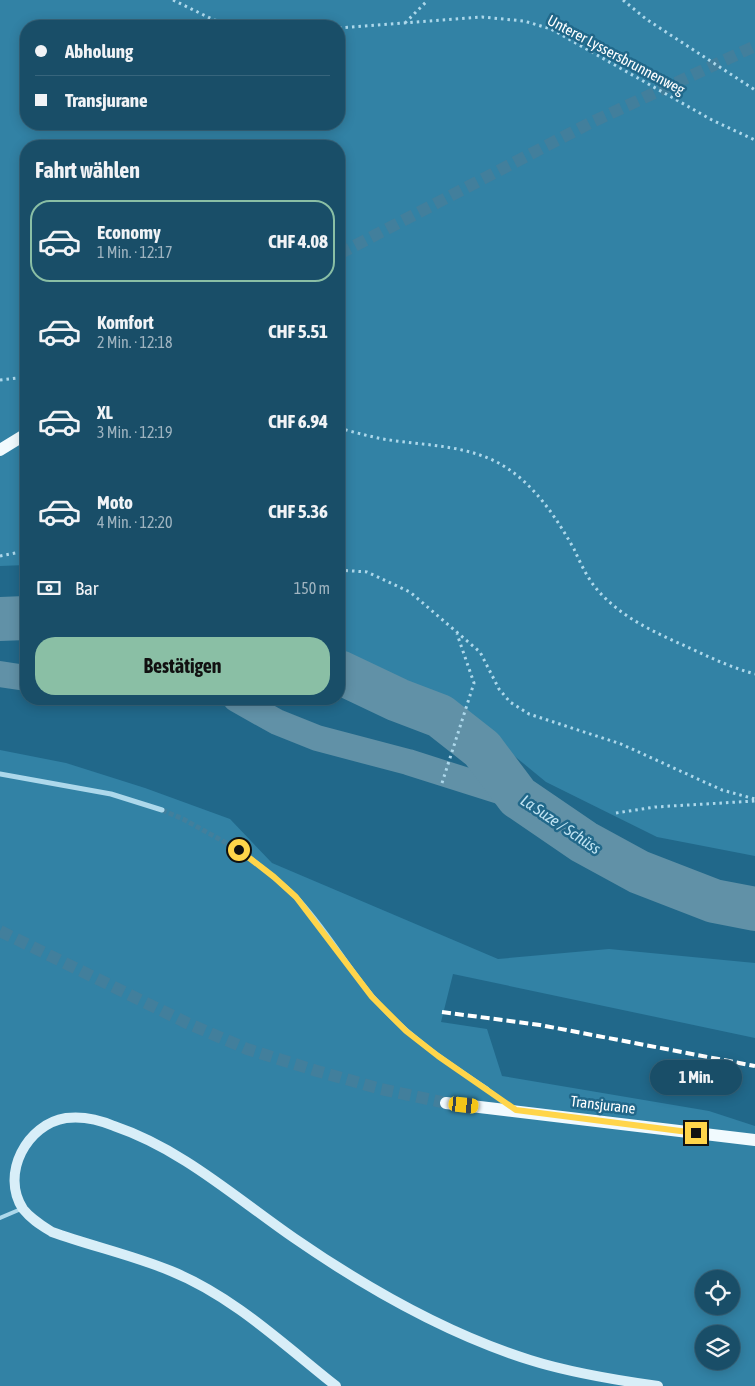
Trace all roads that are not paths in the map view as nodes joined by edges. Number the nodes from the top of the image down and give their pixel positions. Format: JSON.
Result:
{"nodes":[{"id":1,"x":20,"y":438,"type":"edge"},
{"id":2,"x":0,"y":450,"type":"edge"},
{"id":3,"x":0,"y":774,"type":"edge"},
{"id":4,"x":162,"y":810,"type":"tunnel mouth"},
{"id":5,"x":239,"y":850,"type":"tunnel mouth"},
{"id":6,"x":487,"y":1089,"type":"joint"},
{"id":7,"x":446,"y":1103,"type":"tunnel mouth"},
{"id":8,"x":516,"y":1110,"type":"junction"},
{"id":9,"x":755,"y":1140,"type":"edge"},
{"id":10,"x":22,"y":1208,"type":"junction"},
{"id":11,"x":0,"y":1218,"type":"edge"},
{"id":12,"x":336,"y":1386,"type":"edge"},
{"id":13,"x":658,"y":1386,"type":"edge"}],
"edges":[{"from":1,"to":2,"type":"main road"},
{"from":3,"to":4,"type":"street"},
{"from":5,"to":6,"type":"street"},
{"from":6,"to":8,"type":"lane"},
{"from":7,"to":8,"type":"main road","name":"Transjurane"},
{"from":8,"to":9,"type":"main road","name":"Transjurane"},
{"from":10,"to":11,"type":"lane"},
{"from":10,"to":12,"type":"street"},
{"from":10,"to":13,"type":"street"}]}
